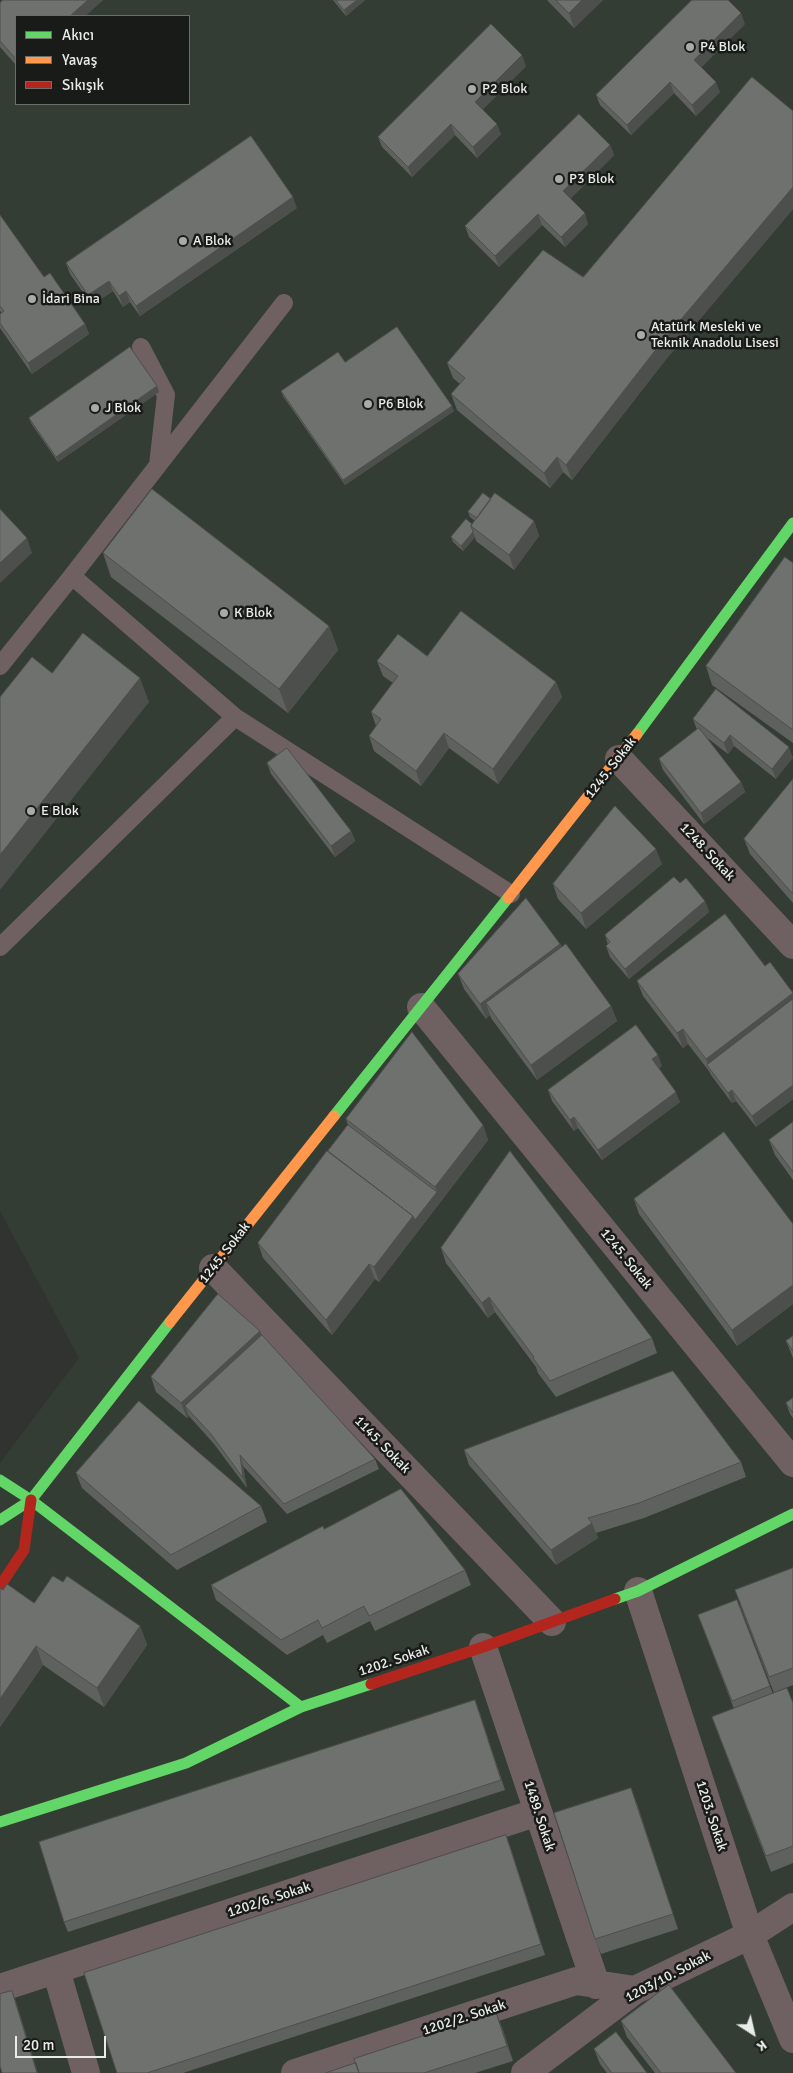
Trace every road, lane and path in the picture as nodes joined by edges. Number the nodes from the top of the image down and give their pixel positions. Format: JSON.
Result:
{"nodes":[{"id":1,"x":284,"y":304,"type":"dead end"},
{"id":2,"x":141,"y":347,"type":"dead end"},
{"id":3,"x":158,"y":466,"type":"junction"},
{"id":4,"x":790,"y":532,"type":"edge"},
{"id":5,"x":72,"y":576,"type":"junction"},
{"id":6,"x":0,"y":666,"type":"edge"},
{"id":7,"x":235,"y":717,"type":"junction"},
{"id":8,"x":619,"y":759,"type":"junction"},
{"id":9,"x":512,"y":894,"type":"junction"},
{"id":10,"x":793,"y":945,"type":"edge"},
{"id":11,"x":0,"y":947,"type":"edge"},
{"id":12,"x":421,"y":1007,"type":"junction"},
{"id":13,"x":213,"y":1268,"type":"junction"},
{"id":14,"x":793,"y":1463,"type":"edge"},
{"id":15,"x":0,"y":1480,"type":"edge"},
{"id":16,"x":31,"y":1500,"type":"junction"},
{"id":17,"x":793,"y":1514,"type":"edge"},
{"id":18,"x":0,"y":1520,"type":"edge"},
{"id":19,"x":0,"y":1586,"type":"edge"},
{"id":20,"x":638,"y":1591,"type":"junction"},
{"id":21,"x":552,"y":1622,"type":"junction"},
{"id":22,"x":483,"y":1647,"type":"junction"},
{"id":23,"x":301,"y":1708,"type":"junction"},
{"id":24,"x":538,"y":1812,"type":"junction"},
{"id":25,"x":0,"y":1822,"type":"edge"},
{"id":26,"x":793,"y":1907,"type":"edge"},
{"id":27,"x":750,"y":1936,"type":"junction"},
{"id":28,"x":56,"y":1970,"type":"junction"},
{"id":29,"x":596,"y":1984,"type":"junction"},
{"id":30,"x":0,"y":1988,"type":"edge"},
{"id":31,"x":635,"y":1990,"type":"junction"},
{"id":32,"x":793,"y":2039,"type":"edge"},
{"id":33,"x":86,"y":2073,"type":"edge"},
{"id":34,"x":295,"y":2073,"type":"edge"},
{"id":35,"x":525,"y":2073,"type":"edge"}],
"edges":[{"from":1,"to":3,"type":"lane"},
{"from":2,"to":3,"type":"lane"},
{"from":3,"to":5,"type":"lane"},
{"from":4,"to":8,"type":"street","name":"1245. Sokak"},
{"from":5,"to":6,"type":"lane"},
{"from":5,"to":7,"type":"lane"},
{"from":7,"to":9,"type":"lane"},
{"from":7,"to":11,"type":"lane"},
{"from":8,"to":9,"type":"street","name":"1245. Sokak"},
{"from":8,"to":10,"type":"street","name":"1248. Sokak"},
{"from":9,"to":12,"type":"street","name":"1245. Sokak"},
{"from":12,"to":13,"type":"street","name":"1245. Sokak"},
{"from":12,"to":14,"type":"street","name":"1245. Sokak"},
{"from":13,"to":16,"type":"street","name":"1245. Sokak"},
{"from":13,"to":21,"type":"street","name":"1145. Sokak"},
{"from":15,"to":16,"type":"street"},
{"from":16,"to":18,"type":"street"},
{"from":16,"to":19,"type":"street"},
{"from":16,"to":23,"type":"street"},
{"from":17,"to":20,"type":"street","name":"1202. Sokak"},
{"from":20,"to":21,"type":"street","name":"1202. Sokak"},
{"from":20,"to":27,"type":"street","name":"1203. Sokak"},
{"from":21,"to":22,"type":"street","name":"1202. Sokak"},
{"from":22,"to":23,"type":"street","name":"1202. Sokak"},
{"from":22,"to":24,"type":"street","name":"1489. Sokak"},
{"from":23,"to":25,"type":"street","name":"1202. Sokak"},
{"from":24,"to":28,"type":"street","name":"1202/6. Sokak"},
{"from":24,"to":29,"type":"street","name":"1489. Sokak"},
{"from":26,"to":27,"type":"street","name":"1203/10. Sokak"},
{"from":27,"to":31,"type":"street","name":"1203/10. Sokak"},
{"from":27,"to":32,"type":"street","name":"1203. Sokak"},
{"from":28,"to":30,"type":"street","name":"1202/6. Sokak"},
{"from":28,"to":33,"type":"street"},
{"from":29,"to":31,"type":"street","name":"1202/2. Sokak"},
{"from":29,"to":34,"type":"street","name":"1202/2. Sokak"},
{"from":31,"to":35,"type":"street","name":"1203/10. Sokak"}]}
